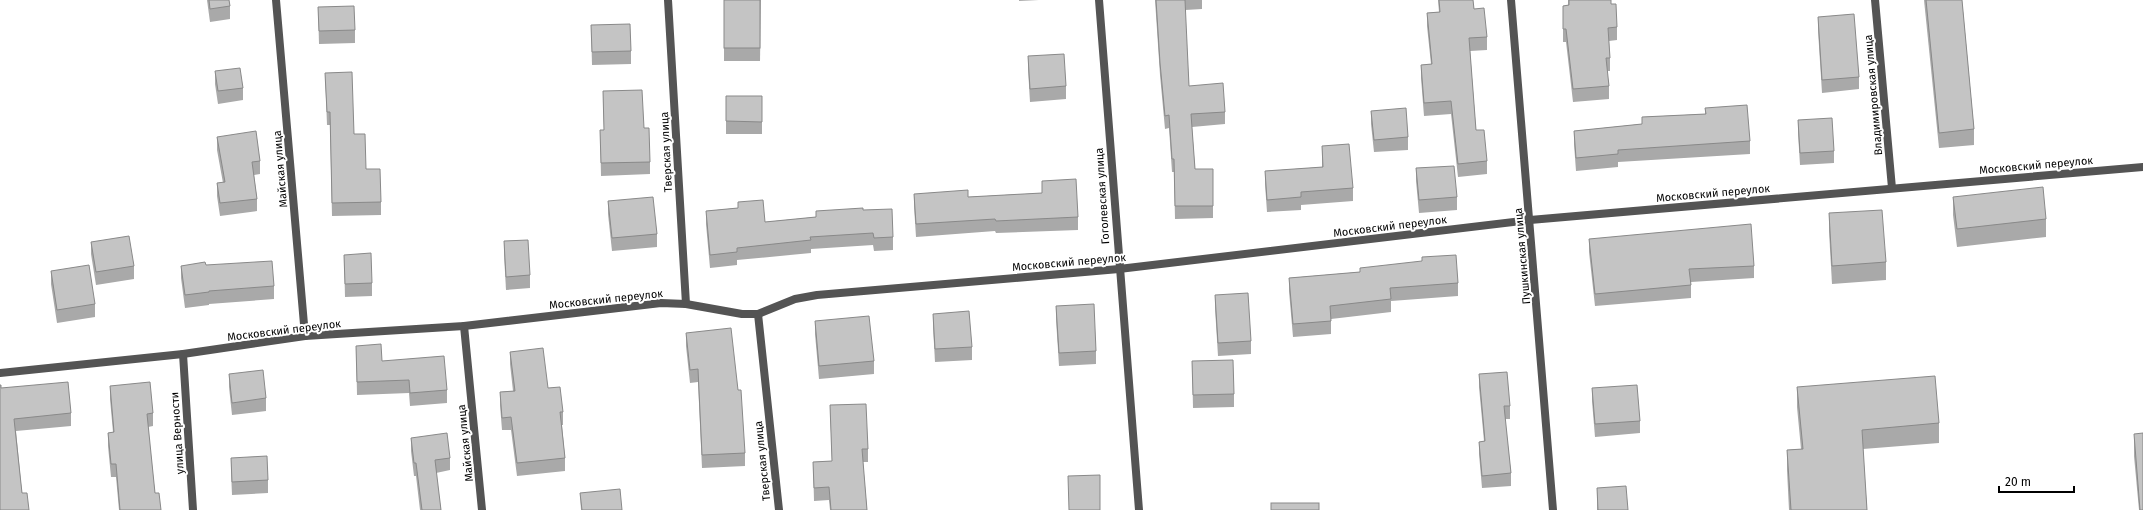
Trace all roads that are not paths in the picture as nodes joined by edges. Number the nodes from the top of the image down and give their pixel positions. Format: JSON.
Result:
{"nodes":[{"id":1,"x":276,"y":0,"type":"edge"},
{"id":2,"x":668,"y":0,"type":"edge"},
{"id":3,"x":1099,"y":0,"type":"edge"},
{"id":4,"x":1511,"y":0,"type":"edge"},
{"id":5,"x":1875,"y":0,"type":"edge"},
{"id":6,"x":2143,"y":167,"type":"edge"},
{"id":7,"x":1892,"y":188,"type":"junction"},
{"id":8,"x":1530,"y":220,"type":"junction"},
{"id":9,"x":1119,"y":269,"type":"junction"},
{"id":10,"x":686,"y":304,"type":"junction"},
{"id":11,"x":758,"y":314,"type":"junction"},
{"id":12,"x":464,"y":326,"type":"junction"},
{"id":13,"x":305,"y":336,"type":"junction"},
{"id":14,"x":183,"y":354,"type":"junction"},
{"id":15,"x":0,"y":374,"type":"edge"},
{"id":16,"x":193,"y":510,"type":"edge"},
{"id":17,"x":482,"y":510,"type":"edge"},
{"id":18,"x":779,"y":510,"type":"edge"},
{"id":19,"x":1139,"y":510,"type":"edge"},
{"id":20,"x":1553,"y":510,"type":"edge"}],
"edges":[{"from":1,"to":13,"type":"street","name":"Майская улица"},
{"from":2,"to":10,"type":"street","name":"Тверская улица"},
{"from":3,"to":9,"type":"street","name":"Гоголевская улица"},
{"from":4,"to":8,"type":"street","name":"Пушкинская улица"},
{"from":5,"to":7,"type":"street","name":"Владимировская улица"},
{"from":6,"to":7,"type":"street","name":"Московский переулок"},
{"from":7,"to":8,"type":"street","name":"Московский переулок"},
{"from":8,"to":9,"type":"street","name":"Московский переулок"},
{"from":8,"to":20,"type":"street","name":"Пушкинская улица"},
{"from":9,"to":11,"type":"street","name":"Московский переулок"},
{"from":9,"to":19,"type":"street","name":"Гоголевская улица"},
{"from":10,"to":11,"type":"street","name":"Московский переулок"},
{"from":10,"to":12,"type":"street","name":"Московский переулок"},
{"from":11,"to":18,"type":"street","name":"Тверская улица"},
{"from":12,"to":13,"type":"street","name":"Московский переулок"},
{"from":12,"to":17,"type":"street","name":"Майская улица"},
{"from":13,"to":14,"type":"street","name":"Московский переулок"},
{"from":14,"to":15,"type":"street","name":"Московский переулок"},
{"from":14,"to":16,"type":"street","name":"улица Верности"}]}
